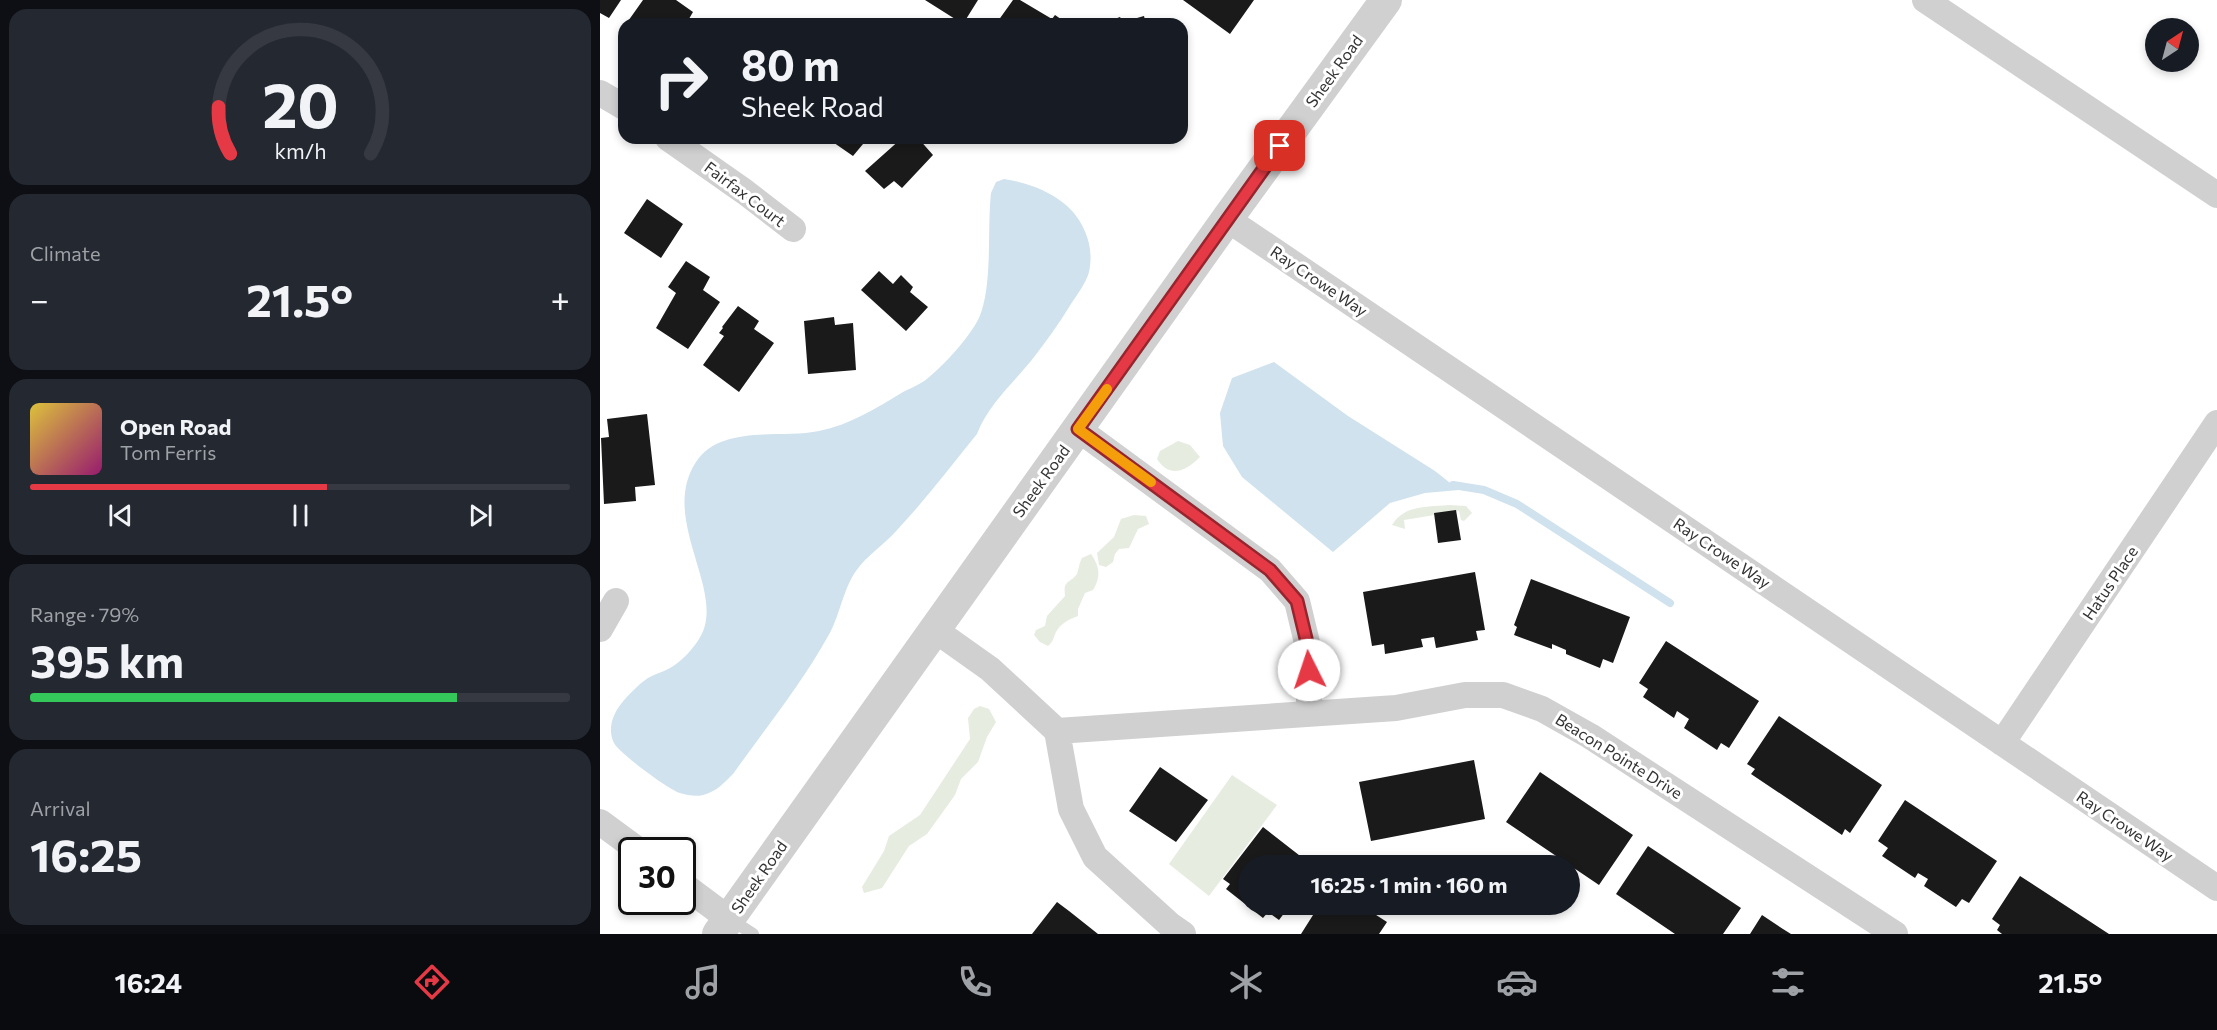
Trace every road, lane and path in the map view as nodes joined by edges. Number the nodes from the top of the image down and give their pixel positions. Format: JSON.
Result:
{"nodes":[{"id":1,"x":1386,"y":0,"type":"edge"},
{"id":2,"x":1925,"y":0,"type":"edge"},
{"id":3,"x":600,"y":93,"type":"edge"},
{"id":4,"x":618,"y":104,"type":"edge"},
{"id":5,"x":677,"y":144,"type":"edge"},
{"id":6,"x":2217,"y":195,"type":"edge"},
{"id":7,"x":1227,"y":219,"type":"junction"},
{"id":8,"x":793,"y":229,"type":"dead end"},
{"id":9,"x":2217,"y":423,"type":"edge"},
{"id":10,"x":1078,"y":429,"type":"junction"},
{"id":11,"x":616,"y":601,"type":"dead end"},
{"id":12,"x":600,"y":629,"type":"edge"},
{"id":13,"x":935,"y":630,"type":"junction"},
{"id":14,"x":1309,"y":712,"type":"junction"},
{"id":15,"x":1057,"y":731,"type":"junction"},
{"id":16,"x":2002,"y":743,"type":"junction"},
{"id":17,"x":600,"y":822,"type":"edge"},
{"id":18,"x":620,"y":837,"type":"edge"},
{"id":19,"x":2217,"y":888,"type":"edge"},
{"id":20,"x":696,"y":896,"type":"edge"},
{"id":21,"x":733,"y":929,"type":"edge"},
{"id":22,"x":1183,"y":934,"type":"edge"},
{"id":23,"x":1895,"y":934,"type":"edge"}],
"edges":[{"from":1,"to":7,"type":"street","name":"Sheek Road"},
{"from":2,"to":6,"type":"street"},
{"from":3,"to":4,"type":"street"},
{"from":5,"to":8,"type":"street","name":"Fairfax Court"},
{"from":7,"to":10,"type":"street","name":"Sheek Road"},
{"from":7,"to":16,"type":"street","name":"Ray Crowe Way"},
{"from":9,"to":16,"type":"street","name":"Hatus Place"},
{"from":10,"to":13,"type":"street","name":"Sheek Road"},
{"from":10,"to":14,"type":"street"},
{"from":11,"to":12,"type":"street"},
{"from":13,"to":15,"type":"street"},
{"from":13,"to":21,"type":"street","name":"Sheek Road"},
{"from":14,"to":15,"type":"street","name":"Beacon Pointe Drive"},
{"from":14,"to":23,"type":"street","name":"Beacon Pointe Drive"},
{"from":15,"to":22,"type":"street"},
{"from":16,"to":19,"type":"street","name":"Ray Crowe Way"},
{"from":17,"to":18,"type":"street"},
{"from":20,"to":21,"type":"street"}]}
